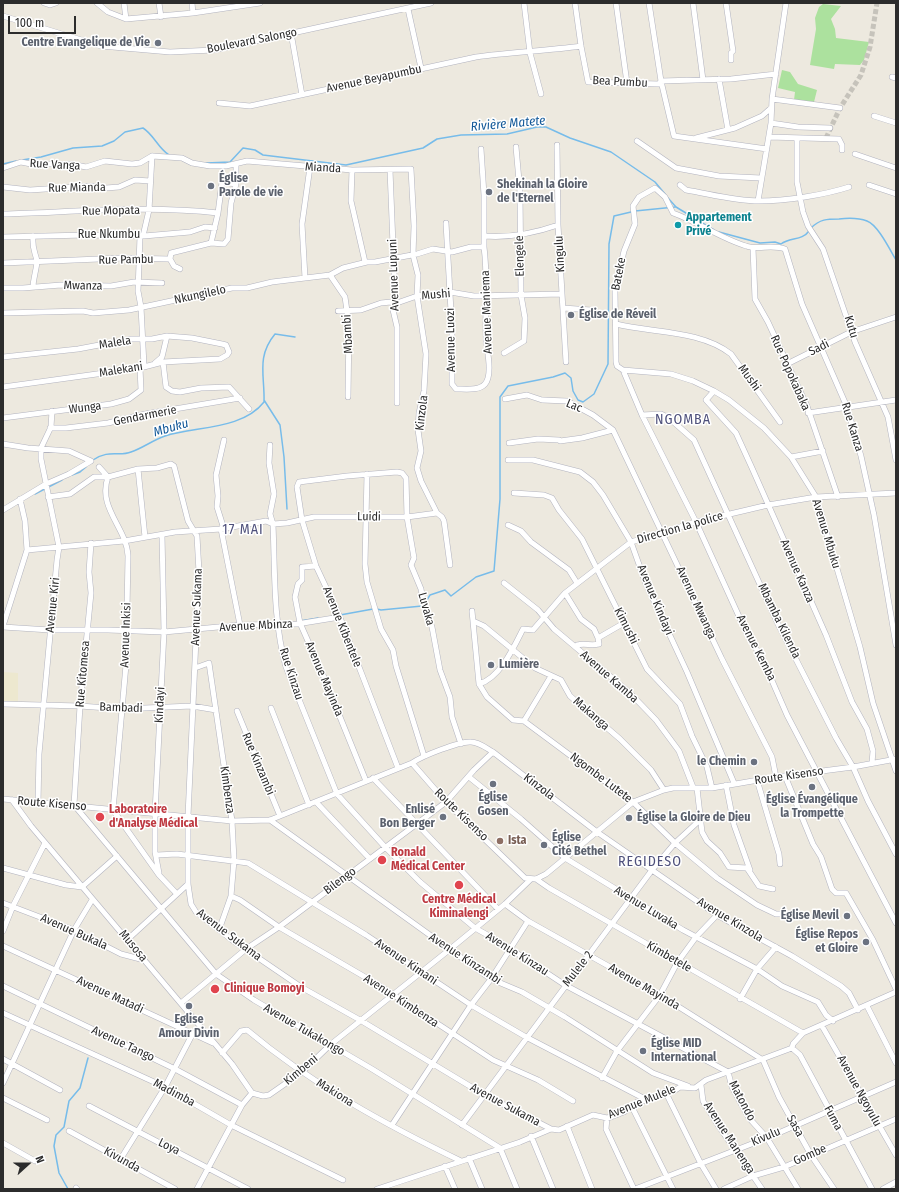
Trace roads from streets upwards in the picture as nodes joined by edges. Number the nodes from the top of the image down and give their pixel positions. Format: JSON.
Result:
{"nodes":[{"id":1,"x":44,"y":3,"type":"edge"},
{"id":2,"x":56,"y":3,"type":"edge"},
{"id":3,"x":97,"y":3,"type":"edge"},
{"id":4,"x":124,"y":3,"type":"edge"},
{"id":5,"x":158,"y":3,"type":"edge"},
{"id":6,"x":192,"y":3,"type":"edge"},
{"id":7,"x":260,"y":3,"type":"edge"},
{"id":8,"x":431,"y":3,"type":"edge"},
{"id":9,"x":524,"y":3,"type":"edge"},
{"id":10,"x":575,"y":3,"type":"edge"},
{"id":11,"x":616,"y":3,"type":"edge"},
{"id":12,"x":649,"y":3,"type":"edge"},
{"id":13,"x":693,"y":3,"type":"edge"},
{"id":14,"x":726,"y":3,"type":"edge"},
{"id":15,"x":786,"y":3,"type":"edge"},
{"id":16,"x":227,"y":6,"type":"edge"},
{"id":17,"x":408,"y":9,"type":"junction"},
{"id":18,"x":193,"y":13,"type":"junction"},
{"id":19,"x":3,"y":16,"type":"edge"},
{"id":20,"x":161,"y":17,"type":"junction"},
{"id":21,"x":126,"y":19,"type":"junction"},
{"id":22,"x":291,"y":34,"type":"junction"},
{"id":23,"x":581,"y":46,"type":"junction"},
{"id":24,"x":530,"y":53,"type":"junction"},
{"id":25,"x":731,"y":60,"type":"dead end"},
{"id":26,"x":422,"y":68,"type":"junction"},
{"id":27,"x":776,"y":74,"type":"junction"},
{"id":28,"x":720,"y":79,"type":"junction"},
{"id":29,"x":704,"y":80,"type":"junction"},
{"id":30,"x":661,"y":82,"type":"junction"},
{"id":31,"x":627,"y":83,"type":"junction"},
{"id":32,"x":541,"y":94,"type":"dead end"},
{"id":33,"x":302,"y":95,"type":"junction"},
{"id":34,"x":772,"y":100,"type":"junction"},
{"id":35,"x":219,"y":103,"type":"dead end"},
{"id":36,"x":771,"y":108,"type":"junction"},
{"id":37,"x":840,"y":108,"type":"dead end"},
{"id":38,"x":874,"y":116,"type":"dead end"},
{"id":39,"x":771,"y":123,"type":"junction"},
{"id":40,"x":896,"y":123,"type":"edge"},
{"id":41,"x":830,"y":128,"type":"dead end"},
{"id":42,"x":728,"y":130,"type":"junction"},
{"id":43,"x":769,"y":137,"type":"junction"},
{"id":44,"x":695,"y":138,"type":"junction"},
{"id":45,"x":797,"y":138,"type":"junction"},
{"id":46,"x":637,"y":141,"type":"dead end"},
{"id":47,"x":557,"y":145,"type":"dead end"},
{"id":48,"x":516,"y":147,"type":"dead end"},
{"id":49,"x":767,"y":149,"type":"junction"},
{"id":50,"x":481,"y":150,"type":"dead end"},
{"id":51,"x":842,"y":150,"type":"dead end"},
{"id":52,"x":855,"y":154,"type":"dead end"},
{"id":53,"x":152,"y":156,"type":"junction"},
{"id":54,"x":236,"y":164,"type":"junction"},
{"id":55,"x":310,"y":167,"type":"junction"},
{"id":56,"x":3,"y":168,"type":"edge"},
{"id":57,"x":896,"y":168,"type":"edge"},
{"id":58,"x":352,"y":170,"type":"junction"},
{"id":59,"x":390,"y":170,"type":"junction"},
{"id":60,"x":761,"y":178,"type":"junction"},
{"id":61,"x":150,"y":181,"type":"junction"},
{"id":62,"x":236,"y":184,"type":"junction"},
{"id":63,"x":680,"y":185,"type":"dead end"},
{"id":64,"x":869,"y":185,"type":"dead end"},
{"id":65,"x":3,"y":187,"type":"edge"},
{"id":66,"x":849,"y":187,"type":"dead end"},
{"id":67,"x":896,"y":194,"type":"edge"},
{"id":68,"x":799,"y":196,"type":"junction"},
{"id":69,"x":758,"y":201,"type":"junction"},
{"id":70,"x":149,"y":210,"type":"junction"},
{"id":71,"x":218,"y":212,"type":"junction"},
{"id":72,"x":3,"y":214,"type":"edge"},
{"id":73,"x":446,"y":224,"type":"dead end"},
{"id":74,"x":558,"y":225,"type":"junction"},
{"id":75,"x":215,"y":228,"type":"junction"},
{"id":76,"x":520,"y":234,"type":"junction"},
{"id":77,"x":34,"y":236,"type":"junction"},
{"id":78,"x":141,"y":236,"type":"junction"},
{"id":79,"x":484,"y":236,"type":"junction"},
{"id":80,"x":3,"y":238,"type":"edge"},
{"id":81,"x":211,"y":243,"type":"junction"},
{"id":82,"x":484,"y":247,"type":"junction"},
{"id":83,"x":753,"y":248,"type":"junction"},
{"id":84,"x":448,"y":251,"type":"junction"},
{"id":85,"x":413,"y":255,"type":"junction"},
{"id":86,"x":393,"y":257,"type":"junction"},
{"id":87,"x":139,"y":259,"type":"junction"},
{"id":88,"x":170,"y":259,"type":"junction"},
{"id":89,"x":37,"y":262,"type":"junction"},
{"id":90,"x":365,"y":262,"type":"junction"},
{"id":91,"x":3,"y":263,"type":"edge"},
{"id":92,"x":180,"y":269,"type":"dead end"},
{"id":93,"x":330,"y":275,"type":"junction"},
{"id":94,"x":306,"y":278,"type":"junction"},
{"id":95,"x":138,"y":283,"type":"junction"},
{"id":96,"x":162,"y":283,"type":"dead end"},
{"id":97,"x":33,"y":287,"type":"junction"},
{"id":98,"x":3,"y":288,"type":"edge"},
{"id":99,"x":450,"y":292,"type":"junction"},
{"id":100,"x":562,"y":294,"type":"junction"},
{"id":101,"x":487,"y":295,"type":"junction"},
{"id":102,"x":521,"y":295,"type":"junction"},
{"id":103,"x":418,"y":296,"type":"junction"},
{"id":104,"x":394,"y":304,"type":"junction"},
{"id":105,"x":141,"y":307,"type":"junction"},
{"id":106,"x":563,"y":308,"type":"junction"},
{"id":107,"x":590,"y":310,"type":"dead end"},
{"id":108,"x":338,"y":311,"type":"dead end"},
{"id":109,"x":347,"y":311,"type":"junction"},
{"id":110,"x":3,"y":313,"type":"edge"},
{"id":111,"x":896,"y":317,"type":"edge"},
{"id":112,"x":616,"y":324,"type":"junction"},
{"id":113,"x":851,"y":332,"type":"junction"},
{"id":114,"x":167,"y":336,"type":"junction"},
{"id":115,"x":143,"y":339,"type":"junction"},
{"id":116,"x":226,"y":345,"type":"joint"},
{"id":117,"x":820,"y":347,"type":"junction"},
{"id":118,"x":504,"y":353,"type":"dead end"},
{"id":119,"x":3,"y":357,"type":"edge"},
{"id":120,"x":163,"y":362,"type":"junction"},
{"id":121,"x":566,"y":362,"type":"dead end"},
{"id":122,"x":787,"y":364,"type":"junction"},
{"id":123,"x":142,"y":367,"type":"junction"},
{"id":124,"x":623,"y":370,"type":"junction"},
{"id":125,"x":488,"y":377,"type":"joint"},
{"id":126,"x":3,"y":387,"type":"edge"},
{"id":127,"x":714,"y":391,"type":"junction"},
{"id":128,"x":348,"y":397,"type":"dead end"},
{"id":129,"x":240,"y":398,"type":"junction"},
{"id":130,"x":505,"y":399,"type":"dead end"},
{"id":131,"x":896,"y":400,"type":"edge"},
{"id":132,"x":882,"y":402,"type":"junction"},
{"id":133,"x":397,"y":403,"type":"dead end"},
{"id":134,"x":847,"y":407,"type":"junction"},
{"id":135,"x":249,"y":409,"type":"dead end"},
{"id":136,"x":52,"y":411,"type":"junction"},
{"id":137,"x":808,"y":413,"type":"junction"},
{"id":138,"x":642,"y":415,"type":"junction"},
{"id":139,"x":3,"y":418,"type":"edge"},
{"id":140,"x":780,"y":422,"type":"dead end"},
{"id":141,"x":50,"y":428,"type":"junction"},
{"id":142,"x":613,"y":430,"type":"junction"},
{"id":143,"x":224,"y":440,"type":"dead end"},
{"id":144,"x":509,"y":443,"type":"dead end"},
{"id":145,"x":3,"y":444,"type":"edge"},
{"id":146,"x":270,"y":445,"type":"dead end"},
{"id":147,"x":41,"y":448,"type":"junction"},
{"id":148,"x":823,"y":451,"type":"junction"},
{"id":149,"x":790,"y":457,"type":"junction"},
{"id":150,"x":508,"y":460,"type":"dead end"},
{"id":151,"x":896,"y":460,"type":"edge"},
{"id":152,"x":99,"y":467,"type":"dead end"},
{"id":153,"x":138,"y":469,"type":"junction"},
{"id":154,"x":367,"y":474,"type":"junction"},
{"id":155,"x":108,"y":477,"type":"junction"},
{"id":156,"x":46,"y":484,"type":"junction"},
{"id":157,"x":514,"y":493,"type":"dead end"},
{"id":158,"x":896,"y":493,"type":"edge"},
{"id":159,"x":870,"y":496,"type":"junction"},
{"id":160,"x":48,"y":497,"type":"junction"},
{"id":161,"x":816,"y":497,"type":"junction"},
{"id":162,"x":838,"y":497,"type":"junction"},
{"id":163,"x":20,"y":499,"type":"junction"},
{"id":164,"x":768,"y":504,"type":"junction"},
{"id":165,"x":3,"y":510,"type":"edge"},
{"id":166,"x":437,"y":513,"type":"junction"},
{"id":167,"x":729,"y":514,"type":"junction"},
{"id":168,"x":367,"y":517,"type":"junction"},
{"id":169,"x":407,"y":517,"type":"junction"},
{"id":170,"x":302,"y":520,"type":"junction"},
{"id":171,"x":696,"y":522,"type":"junction"},
{"id":172,"x":273,"y":524,"type":"junction"},
{"id":173,"x":508,"y":525,"type":"dead end"},
{"id":174,"x":221,"y":529,"type":"junction"},
{"id":175,"x":196,"y":532,"type":"junction"},
{"id":176,"x":663,"y":532,"type":"junction"},
{"id":177,"x":162,"y":535,"type":"junction"},
{"id":178,"x":145,"y":537,"type":"junction"},
{"id":179,"x":124,"y":541,"type":"junction"},
{"id":180,"x":631,"y":542,"type":"junction"},
{"id":181,"x":91,"y":543,"type":"junction"},
{"id":182,"x":59,"y":547,"type":"junction"},
{"id":183,"x":27,"y":550,"type":"junction"},
{"id":184,"x":450,"y":565,"type":"dead end"},
{"id":185,"x":316,"y":566,"type":"junction"},
{"id":186,"x":598,"y":569,"type":"junction"},
{"id":187,"x":504,"y":582,"type":"dead end"},
{"id":188,"x":577,"y":584,"type":"junction"},
{"id":189,"x":565,"y":593,"type":"junction"},
{"id":190,"x":472,"y":611,"type":"dead end"},
{"id":191,"x":544,"y":616,"type":"junction"},
{"id":192,"x":340,"y":617,"type":"junction"},
{"id":193,"x":473,"y":621,"type":"junction"},
{"id":194,"x":624,"y":623,"type":"junction"},
{"id":195,"x":300,"y":624,"type":"junction"},
{"id":196,"x":240,"y":625,"type":"junction"},
{"id":197,"x":278,"y":625,"type":"junction"},
{"id":198,"x":3,"y":626,"type":"edge"},
{"id":199,"x":50,"y":630,"type":"junction"},
{"id":200,"x":88,"y":630,"type":"junction"},
{"id":201,"x":127,"y":630,"type":"junction"},
{"id":202,"x":197,"y":630,"type":"junction"},
{"id":203,"x":164,"y":632,"type":"junction"},
{"id":204,"x":598,"y":638,"type":"junction"},
{"id":205,"x":896,"y":645,"type":"edge"},
{"id":206,"x":576,"y":647,"type":"junction"},
{"id":207,"x":512,"y":649,"type":"junction"},
{"id":208,"x":195,"y":668,"type":"junction"},
{"id":209,"x":550,"y":676,"type":"junction"},
{"id":210,"x":479,"y":684,"type":"junction"},
{"id":211,"x":3,"y":704,"type":"edge"},
{"id":212,"x":43,"y":705,"type":"junction"},
{"id":213,"x":80,"y":706,"type":"junction"},
{"id":214,"x":192,"y":706,"type":"junction"},
{"id":215,"x":159,"y":708,"type":"junction"},
{"id":216,"x":271,"y":708,"type":"dead end"},
{"id":217,"x":121,"y":709,"type":"junction"},
{"id":218,"x":216,"y":710,"type":"junction"},
{"id":219,"x":237,"y":711,"type":"dead end"},
{"id":220,"x":524,"y":721,"type":"junction"},
{"id":221,"x":461,"y":744,"type":"junction"},
{"id":222,"x":493,"y":752,"type":"junction"},
{"id":223,"x":424,"y":756,"type":"junction"},
{"id":224,"x":894,"y":759,"type":"edge"},
{"id":225,"x":412,"y":763,"type":"junction"},
{"id":226,"x":872,"y":763,"type":"junction"},
{"id":227,"x":853,"y":767,"type":"junction"},
{"id":228,"x":398,"y":768,"type":"junction"},
{"id":229,"x":896,"y":771,"type":"edge"},
{"id":230,"x":817,"y":772,"type":"junction"},
{"id":231,"x":785,"y":776,"type":"junction"},
{"id":232,"x":469,"y":777,"type":"junction"},
{"id":233,"x":776,"y":777,"type":"junction"},
{"id":234,"x":373,"y":778,"type":"junction"},
{"id":235,"x":756,"y":780,"type":"junction"},
{"id":236,"x":366,"y":781,"type":"junction"},
{"id":237,"x":734,"y":783,"type":"junction"},
{"id":238,"x":726,"y":785,"type":"junction"},
{"id":239,"x":695,"y":787,"type":"junction"},
{"id":240,"x":712,"y":788,"type":"junction"},
{"id":241,"x":664,"y":790,"type":"junction"},
{"id":242,"x":337,"y":794,"type":"junction"},
{"id":243,"x":3,"y":800,"type":"edge"},
{"id":244,"x":12,"y":800,"type":"junction"},
{"id":245,"x":316,"y":802,"type":"junction"},
{"id":246,"x":446,"y":802,"type":"junction"},
{"id":247,"x":633,"y":802,"type":"junction"},
{"id":248,"x":38,"y":803,"type":"junction"},
{"id":249,"x":74,"y":805,"type":"junction"},
{"id":250,"x":309,"y":805,"type":"junction"},
{"id":251,"x":113,"y":810,"type":"junction"},
{"id":252,"x":155,"y":813,"type":"junction"},
{"id":253,"x":188,"y":816,"type":"junction"},
{"id":254,"x":280,"y":816,"type":"junction"},
{"id":255,"x":701,"y":819,"type":"junction"},
{"id":256,"x":270,"y":820,"type":"junction"},
{"id":257,"x":232,"y":821,"type":"junction"},
{"id":258,"x":416,"y":825,"type":"junction"},
{"id":259,"x":597,"y":832,"type":"junction"},
{"id":260,"x":45,"y":843,"type":"junction"},
{"id":261,"x":675,"y":843,"type":"junction"},
{"id":262,"x":385,"y":847,"type":"junction"},
{"id":263,"x":896,"y":854,"type":"edge"},
{"id":264,"x":157,"y":855,"type":"junction"},
{"id":265,"x":117,"y":856,"type":"junction"},
{"id":266,"x":189,"y":856,"type":"junction"},
{"id":267,"x":565,"y":858,"type":"junction"},
{"id":268,"x":370,"y":859,"type":"junction"},
{"id":269,"x":234,"y":860,"type":"junction"},
{"id":270,"x":780,"y":864,"type":"dead end"},
{"id":271,"x":3,"y":868,"type":"edge"},
{"id":272,"x":652,"y":870,"type":"junction"},
{"id":273,"x":750,"y":870,"type":"junction"},
{"id":274,"x":29,"y":875,"type":"junction"},
{"id":275,"x":159,"y":875,"type":"junction"},
{"id":276,"x":347,"y":876,"type":"junction"},
{"id":277,"x":534,"y":879,"type":"junction"},
{"id":278,"x":188,"y":884,"type":"junction"},
{"id":279,"x":82,"y":887,"type":"junction"},
{"id":280,"x":773,"y":889,"type":"dead end"},
{"id":281,"x":176,"y":893,"type":"junction"},
{"id":282,"x":231,"y":896,"type":"junction"},
{"id":283,"x":630,"y":899,"type":"junction"},
{"id":284,"x":92,"y":900,"type":"junction"},
{"id":285,"x":312,"y":902,"type":"junction"},
{"id":286,"x":3,"y":903,"type":"edge"},
{"id":287,"x":505,"y":904,"type":"junction"},
{"id":288,"x":13,"y":906,"type":"junction"},
{"id":289,"x":160,"y":908,"type":"junction"},
{"id":290,"x":498,"y":909,"type":"junction"},
{"id":291,"x":783,"y":914,"type":"dead end"},
{"id":292,"x":717,"y":915,"type":"junction"},
{"id":293,"x":528,"y":921,"type":"junction"},
{"id":294,"x":896,"y":923,"type":"edge"},
{"id":295,"x":611,"y":924,"type":"junction"},
{"id":296,"x":279,"y":927,"type":"junction"},
{"id":297,"x":475,"y":928,"type":"junction"},
{"id":298,"x":74,"y":930,"type":"junction"},
{"id":299,"x":219,"y":930,"type":"junction"},
{"id":300,"x":3,"y":931,"type":"edge"},
{"id":301,"x":696,"y":937,"type":"junction"},
{"id":302,"x":127,"y":940,"type":"junction"},
{"id":303,"x":3,"y":946,"type":"edge"},
{"id":304,"x":776,"y":947,"type":"junction"},
{"id":305,"x":246,"y":949,"type":"junction"},
{"id":306,"x":510,"y":949,"type":"junction"},
{"id":307,"x":449,"y":950,"type":"junction"},
{"id":308,"x":590,"y":955,"type":"junction"},
{"id":309,"x":144,"y":960,"type":"junction"},
{"id":310,"x":677,"y":963,"type":"junction"},
{"id":311,"x":757,"y":969,"type":"junction"},
{"id":312,"x":56,"y":970,"type":"junction"},
{"id":313,"x":421,"y":971,"type":"junction"},
{"id":314,"x":216,"y":974,"type":"junction"},
{"id":315,"x":491,"y":979,"type":"junction"},
{"id":316,"x":565,"y":985,"type":"junction"},
{"id":317,"x":3,"y":986,"type":"edge"},
{"id":318,"x":896,"y":989,"type":"edge"},
{"id":319,"x":896,"y":992,"type":"edge"},
{"id":320,"x":391,"y":994,"type":"junction"},
{"id":321,"x":660,"y":995,"type":"junction"},
{"id":322,"x":740,"y":999,"type":"junction"},
{"id":323,"x":180,"y":1003,"type":"junction"},
{"id":324,"x":40,"y":1004,"type":"junction"},
{"id":325,"x":471,"y":1005,"type":"junction"},
{"id":326,"x":867,"y":1006,"type":"junction"},
{"id":327,"x":549,"y":1009,"type":"junction"},
{"id":328,"x":858,"y":1010,"type":"junction"},
{"id":329,"x":3,"y":1013,"type":"edge"},
{"id":330,"x":360,"y":1020,"type":"junction"},
{"id":331,"x":833,"y":1021,"type":"junction"},
{"id":332,"x":638,"y":1023,"type":"junction"},
{"id":333,"x":30,"y":1025,"type":"junction"},
{"id":334,"x":822,"y":1026,"type":"junction"},
{"id":335,"x":193,"y":1033,"type":"junction"},
{"id":336,"x":803,"y":1033,"type":"junction"},
{"id":337,"x":452,"y":1034,"type":"junction"},
{"id":338,"x":526,"y":1037,"type":"junction"},
{"id":339,"x":216,"y":1045,"type":"junction"},
{"id":340,"x":330,"y":1045,"type":"junction"},
{"id":341,"x":792,"y":1048,"type":"junction"},
{"id":342,"x":617,"y":1051,"type":"junction"},
{"id":343,"x":222,"y":1053,"type":"junction"},
{"id":344,"x":3,"y":1059,"type":"edge"},
{"id":345,"x":763,"y":1060,"type":"junction"},
{"id":346,"x":896,"y":1063,"type":"edge"},
{"id":347,"x":431,"y":1064,"type":"junction"},
{"id":348,"x":13,"y":1065,"type":"junction"},
{"id":349,"x":506,"y":1066,"type":"junction"},
{"id":350,"x":175,"y":1068,"type":"junction"},
{"id":351,"x":302,"y":1072,"type":"junction"},
{"id":352,"x":728,"y":1072,"type":"junction"},
{"id":353,"x":602,"y":1078,"type":"junction"},
{"id":354,"x":896,"y":1082,"type":"edge"},
{"id":355,"x":3,"y":1083,"type":"edge"},
{"id":356,"x":701,"y":1085,"type":"junction"},
{"id":357,"x":165,"y":1087,"type":"junction"},
{"id":358,"x":693,"y":1088,"type":"junction"},
{"id":359,"x":60,"y":1090,"type":"dead end"},
{"id":360,"x":665,"y":1091,"type":"junction"},
{"id":361,"x":252,"y":1093,"type":"junction"},
{"id":362,"x":483,"y":1094,"type":"junction"},
{"id":363,"x":412,"y":1095,"type":"junction"},
{"id":364,"x":3,"y":1098,"type":"edge"},
{"id":365,"x":863,"y":1098,"type":"junction"},
{"id":366,"x":647,"y":1100,"type":"junction"},
{"id":367,"x":573,"y":1101,"type":"dead end"},
{"id":368,"x":242,"y":1105,"type":"junction"},
{"id":369,"x":89,"y":1106,"type":"dead end"},
{"id":370,"x":632,"y":1107,"type":"junction"},
{"id":371,"x":829,"y":1111,"type":"junction"},
{"id":372,"x":607,"y":1118,"type":"junction"},
{"id":373,"x":896,"y":1119,"type":"edge"},
{"id":374,"x":47,"y":1120,"type":"dead end"},
{"id":375,"x":795,"y":1124,"type":"junction"},
{"id":376,"x":231,"y":1125,"type":"junction"},
{"id":377,"x":392,"y":1125,"type":"junction"},
{"id":378,"x":462,"y":1125,"type":"junction"},
{"id":379,"x":567,"y":1126,"type":"junction"},
{"id":380,"x":879,"y":1126,"type":"junction"},
{"id":381,"x":550,"y":1128,"type":"junction"},
{"id":382,"x":69,"y":1131,"type":"dead end"},
{"id":383,"x":137,"y":1132,"type":"junction"},
{"id":384,"x":531,"y":1136,"type":"junction"},
{"id":385,"x":767,"y":1138,"type":"junction"},
{"id":386,"x":845,"y":1140,"type":"junction"},
{"id":387,"x":3,"y":1144,"type":"edge"},
{"id":388,"x":500,"y":1148,"type":"junction"},
{"id":389,"x":735,"y":1149,"type":"junction"},
{"id":390,"x":811,"y":1155,"type":"junction"},
{"id":391,"x":896,"y":1155,"type":"edge"},
{"id":392,"x":469,"y":1158,"type":"junction"},
{"id":393,"x":120,"y":1160,"type":"junction"},
{"id":394,"x":35,"y":1161,"type":"dead end"},
{"id":395,"x":461,"y":1161,"type":"junction"},
{"id":396,"x":701,"y":1164,"type":"junction"},
{"id":397,"x":445,"y":1166,"type":"junction"},
{"id":398,"x":784,"y":1167,"type":"junction"},
{"id":399,"x":209,"y":1168,"type":"junction"},
{"id":400,"x":753,"y":1176,"type":"junction"},
{"id":401,"x":667,"y":1177,"type":"junction"},
{"id":402,"x":343,"y":1180,"type":"dead end"},
{"id":403,"x":896,"y":1182,"type":"edge"},
{"id":404,"x":175,"y":1189,"type":"edge"},
{"id":405,"x":197,"y":1189,"type":"edge"},
{"id":406,"x":248,"y":1189,"type":"edge"},
{"id":407,"x":377,"y":1189,"type":"edge"},
{"id":408,"x":454,"y":1189,"type":"edge"},
{"id":409,"x":482,"y":1189,"type":"edge"},
{"id":410,"x":518,"y":1189,"type":"edge"},
{"id":411,"x":553,"y":1189,"type":"edge"},
{"id":412,"x":592,"y":1189,"type":"edge"},
{"id":413,"x":634,"y":1189,"type":"edge"},
{"id":414,"x":673,"y":1189,"type":"edge"},
{"id":415,"x":716,"y":1189,"type":"edge"},
{"id":416,"x":724,"y":1189,"type":"edge"},
{"id":417,"x":762,"y":1189,"type":"edge"},
{"id":418,"x":798,"y":1189,"type":"edge"},
{"id":419,"x":834,"y":1189,"type":"edge"},
{"id":420,"x":872,"y":1189,"type":"edge"},
{"id":421,"x":883,"y":1189,"type":"edge"}],
"edges":[{"from":1,"to":2,"type":"street"},
{"from":3,"to":21,"type":"street"},
{"from":4,"to":21,"type":"street"},
{"from":5,"to":20,"type":"street"},
{"from":6,"to":18,"type":"street"},
{"from":7,"to":16,"type":"street"},
{"from":8,"to":17,"type":"street","name":"Boulevard Salongo"},
{"from":9,"to":24,"type":"street"},
{"from":10,"to":23,"type":"street","name":"Bea Pumbu"},
{"from":11,"to":31,"type":"street"},
{"from":12,"to":30,"type":"street"},
{"from":13,"to":29,"type":"street"},
{"from":14,"to":25,"type":"street"},
{"from":15,"to":27,"type":"street"},
{"from":16,"to":18,"type":"street"},
{"from":17,"to":22,"type":"street","name":"Boulevard Salongo"},
{"from":17,"to":26,"type":"street"},
{"from":18,"to":20,"type":"street"},
{"from":19,"to":22,"type":"street","name":"Boulevard Salongo"},
{"from":20,"to":21,"type":"street"},
{"from":22,"to":33,"type":"street"},
{"from":23,"to":24,"type":"street","name":"Avenue Beyapumbu"},
{"from":23,"to":31,"type":"street","name":"Bea Pumbu"},
{"from":24,"to":26,"type":"street","name":"Avenue Beyapumbu"},
{"from":24,"to":32,"type":"street"},
{"from":26,"to":33,"type":"street","name":"Avenue Beyapumbu"},
{"from":27,"to":28,"type":"street","name":"Bea Pumbu"},
{"from":27,"to":34,"type":"street"},
{"from":28,"to":29,"type":"street","name":"Bea Pumbu"},
{"from":28,"to":42,"type":"street"},
{"from":29,"to":30,"type":"street","name":"Bea Pumbu"},
{"from":30,"to":31,"type":"street","name":"Bea Pumbu"},
{"from":30,"to":44,"type":"street"},
{"from":33,"to":35,"type":"street","name":"Avenue Beyapumbu"},
{"from":34,"to":36,"type":"street"},
{"from":34,"to":37,"type":"street"},
{"from":36,"to":39,"type":"street"},
{"from":36,"to":42,"type":"street"},
{"from":38,"to":40,"type":"street"},
{"from":39,"to":41,"type":"street"},
{"from":39,"to":43,"type":"street"},
{"from":42,"to":44,"type":"street"},
{"from":43,"to":45,"type":"street"},
{"from":43,"to":49,"type":"street"},
{"from":44,"to":49,"type":"street"},
{"from":45,"to":51,"type":"street"},
{"from":45,"to":68,"type":"street","name":"Kutu"},
{"from":46,"to":60,"type":"street"},
{"from":47,"to":74,"type":"street","name":"Kingulu"},
{"from":48,"to":76,"type":"street","name":"Elengele"},
{"from":49,"to":60,"type":"street"},
{"from":50,"to":79,"type":"street","name":"Avenue Maniema"},
{"from":52,"to":57,"type":"street"},
{"from":53,"to":54,"type":"street","name":"Mianda"},
{"from":53,"to":56,"type":"street","name":"Rue Vanga"},
{"from":53,"to":61,"type":"street"},
{"from":54,"to":55,"type":"street","name":"Mianda"},
{"from":54,"to":62,"type":"street"},
{"from":55,"to":58,"type":"street","name":"Mianda"},
{"from":55,"to":94,"type":"street"},
{"from":58,"to":59,"type":"street","name":"Mianda"},
{"from":58,"to":90,"type":"street"},
{"from":59,"to":85,"type":"street","name":"Mianda"},
{"from":59,"to":86,"type":"street","name":"Avenue Lupuni"},
{"from":60,"to":69,"type":"street"},
{"from":61,"to":65,"type":"street","name":"Rue Mianda"},
{"from":61,"to":70,"type":"street"},
{"from":62,"to":71,"type":"street"},
{"from":62,"to":81,"type":"street"},
{"from":63,"to":69,"type":"street"},
{"from":64,"to":67,"type":"street"},
{"from":66,"to":68,"type":"street"},
{"from":68,"to":69,"type":"street"},
{"from":68,"to":113,"type":"street","name":"Kutu"},
{"from":70,"to":71,"type":"street","name":"Rue Mopata"},
{"from":70,"to":72,"type":"street","name":"Rue Mopata"},
{"from":70,"to":78,"type":"street"},
{"from":71,"to":75,"type":"street"},
{"from":73,"to":84,"type":"street","name":"Avenue Luozi"},
{"from":74,"to":76,"type":"street"},
{"from":74,"to":100,"type":"street","name":"Kingulu"},
{"from":75,"to":78,"type":"street","name":"Rue Nkumbu"},
{"from":75,"to":81,"type":"street"},
{"from":76,"to":79,"type":"street"},
{"from":76,"to":102,"type":"street","name":"Elengele"},
{"from":77,"to":78,"type":"street","name":"Rue Nkumbu"},
{"from":77,"to":80,"type":"street","name":"Rue Nkumbu"},
{"from":77,"to":89,"type":"street"},
{"from":78,"to":87,"type":"street"},
{"from":79,"to":82,"type":"street","name":"Avenue Maniema"},
{"from":81,"to":88,"type":"street","name":"Rue Pambu"},
{"from":82,"to":84,"type":"street","name":"Nkungilelo"},
{"from":82,"to":101,"type":"street","name":"Avenue Maniema"},
{"from":83,"to":112,"type":"street","name":"Bateke"},
{"from":83,"to":117,"type":"street","name":"Rue Kanza"},
{"from":83,"to":122,"type":"street","name":"Rue Popokabaka"},
{"from":84,"to":85,"type":"street","name":"Nkungilelo"},
{"from":84,"to":99,"type":"street","name":"Avenue Luozi"},
{"from":85,"to":86,"type":"street","name":"Nkungilelo"},
{"from":85,"to":103,"type":"street","name":"Kinzola"},
{"from":86,"to":90,"type":"street","name":"Nkungilelo"},
{"from":86,"to":104,"type":"street","name":"Avenue Lupuni"},
{"from":87,"to":88,"type":"street","name":"Rue Pambu"},
{"from":87,"to":89,"type":"street","name":"Rue Pambu"},
{"from":87,"to":95,"type":"street"},
{"from":88,"to":92,"type":"street"},
{"from":89,"to":91,"type":"street","name":"Rue Pambu"},
{"from":89,"to":97,"type":"street"},
{"from":90,"to":93,"type":"street","name":"Nkungilelo"},
{"from":93,"to":94,"type":"street","name":"Nkungilelo"},
{"from":93,"to":109,"type":"street","name":"Mbambi"},
{"from":94,"to":105,"type":"street","name":"Nkungilelo"},
{"from":95,"to":96,"type":"street","name":"Mwanza"},
{"from":95,"to":97,"type":"street","name":"Mwanza"},
{"from":95,"to":105,"type":"street"},
{"from":97,"to":98,"type":"street","name":"Mwanza"},
{"from":99,"to":101,"type":"street","name":"Mushi"},
{"from":99,"to":103,"type":"street","name":"Mushi"},
{"from":99,"to":125,"type":"street","name":"Avenue Luozi"},
{"from":100,"to":102,"type":"street","name":"Mushi"},
{"from":100,"to":106,"type":"street","name":"Kingulu"},
{"from":101,"to":102,"type":"street","name":"Mushi"},
{"from":101,"to":125,"type":"street","name":"Avenue Maniema"},
{"from":102,"to":118,"type":"street","name":"Elengele"},
{"from":103,"to":104,"type":"street","name":"Mushi"},
{"from":103,"to":166,"type":"street","name":"Kinzola"},
{"from":104,"to":109,"type":"street","name":"Mushi"},
{"from":104,"to":133,"type":"street","name":"Avenue Lupuni"},
{"from":105,"to":110,"type":"street","name":"Nkungilelo"},
{"from":105,"to":115,"type":"street"},
{"from":106,"to":107,"type":"street"},
{"from":106,"to":121,"type":"street","name":"Kingulu"},
{"from":108,"to":109,"type":"street","name":"Mushi"},
{"from":109,"to":128,"type":"street","name":"Mbambi"},
{"from":111,"to":113,"type":"street","name":"Sadi"},
{"from":112,"to":124,"type":"street","name":"Bateke"},
{"from":112,"to":140,"type":"street","name":"Mushi"},
{"from":113,"to":117,"type":"street","name":"Sadi"},
{"from":113,"to":132,"type":"street","name":"Kutu"},
{"from":114,"to":115,"type":"street","name":"Malela"},
{"from":114,"to":116,"type":"street","name":"Malela"},
{"from":114,"to":123,"type":"street"},
{"from":115,"to":119,"type":"street","name":"Malela"},
{"from":115,"to":123,"type":"street"},
{"from":116,"to":120,"type":"street","name":"Malekani"},
{"from":117,"to":122,"type":"street","name":"Sadi"},
{"from":117,"to":134,"type":"street","name":"Rue Kanza"},
{"from":120,"to":123,"type":"street","name":"Malekani"},
{"from":120,"to":129,"type":"street"},
{"from":122,"to":137,"type":"street","name":"Rue Popokabaka"},
{"from":123,"to":126,"type":"street","name":"Malekani"},
{"from":123,"to":136,"type":"street","name":"Wunga"},
{"from":124,"to":127,"type":"street","name":"Avenue Mbuku"},
{"from":124,"to":138,"type":"street","name":"Avenue Kemba"},
{"from":127,"to":149,"type":"street","name":"Avenue Mbuku"},
{"from":127,"to":164,"type":"street","name":"Avenue Kanza"},
{"from":129,"to":135,"type":"street"},
{"from":129,"to":141,"type":"street","name":"Gendarmerie"},
{"from":130,"to":142,"type":"street","name":"Lac"},
{"from":131,"to":132,"type":"street"},
{"from":132,"to":134,"type":"street"},
{"from":132,"to":151,"type":"street","name":"Kutu"},
{"from":134,"to":137,"type":"street"},
{"from":134,"to":159,"type":"street","name":"Rue Kanza"},
{"from":136,"to":139,"type":"street","name":"Wunga"},
{"from":136,"to":141,"type":"street","name":"Avenue Kiri"},
{"from":137,"to":148,"type":"street","name":"Rue Popokabaka"},
{"from":138,"to":167,"type":"street","name":"Mbamba Kilenda"},
{"from":138,"to":171,"type":"street","name":"Avenue Kemba"},
{"from":141,"to":147,"type":"street","name":"Avenue Kiri"},
{"from":142,"to":144,"type":"street"},
{"from":142,"to":176,"type":"street","name":"Avenue Mwanga"},
{"from":143,"to":174,"type":"street"},
{"from":145,"to":147,"type":"street"},
{"from":146,"to":172,"type":"street","name":"Rue Kinzau"},
{"from":147,"to":156,"type":"street","name":"Avenue Kiri"},
{"from":147,"to":156,"type":"street"},
{"from":148,"to":149,"type":"street"},
{"from":148,"to":162,"type":"street","name":"Rue Popokabaka"},
{"from":149,"to":161,"type":"street","name":"Avenue Mbuku"},
{"from":150,"to":180,"type":"street","name":"Avenue Kindayi"},
{"from":152,"to":155,"type":"street"},
{"from":153,"to":155,"type":"street"},
{"from":153,"to":175,"type":"street","name":"Avenue Sukama"},
{"from":153,"to":178,"type":"street"},
{"from":154,"to":168,"type":"street"},
{"from":154,"to":169,"type":"street","name":"Luvaka"},
{"from":154,"to":170,"type":"street","name":"Avenue Kibentele"},
{"from":155,"to":160,"type":"street"},
{"from":155,"to":179,"type":"street","name":"Avenue Inkisi"},
{"from":156,"to":160,"type":"street","name":"Avenue Kiri"},
{"from":156,"to":163,"type":"street"},
{"from":157,"to":186,"type":"street","name":"Kimushi"},
{"from":158,"to":159,"type":"street","name":"Direction la police"},
{"from":159,"to":162,"type":"street","name":"Direction la police"},
{"from":159,"to":205,"type":"street","name":"Rue Kanza"},
{"from":160,"to":182,"type":"street","name":"Avenue Kiri"},
{"from":161,"to":162,"type":"street","name":"Direction la police"},
{"from":161,"to":164,"type":"street","name":"Direction la police"},
{"from":161,"to":224,"type":"street","name":"Avenue Mbuku"},
{"from":163,"to":165,"type":"street"},
{"from":163,"to":183,"type":"street"},
{"from":164,"to":167,"type":"street","name":"Direction la police"},
{"from":164,"to":226,"type":"street","name":"Avenue Kanza"},
{"from":166,"to":169,"type":"street","name":"Luidi"},
{"from":166,"to":184,"type":"street","name":"Kinzola"},
{"from":167,"to":171,"type":"street","name":"Direction la police"},
{"from":167,"to":227,"type":"street","name":"Mbamba Kilenda"},
{"from":168,"to":169,"type":"street","name":"Luidi"},
{"from":168,"to":170,"type":"street","name":"Luidi"},
{"from":168,"to":223,"type":"street"},
{"from":169,"to":221,"type":"street","name":"Luvaka"},
{"from":170,"to":172,"type":"street","name":"Luidi"},
{"from":170,"to":185,"type":"street","name":"Avenue Kibentele"},
{"from":171,"to":176,"type":"street","name":"Direction la police"},
{"from":171,"to":230,"type":"street","name":"Avenue Kemba"},
{"from":172,"to":174,"type":"street"},
{"from":172,"to":197,"type":"street","name":"Rue Kinzau"},
{"from":173,"to":188,"type":"street"},
{"from":174,"to":175,"type":"street"},
{"from":174,"to":196,"type":"street"},
{"from":175,"to":177,"type":"street"},
{"from":175,"to":202,"type":"street","name":"Avenue Sukama"},
{"from":176,"to":180,"type":"street","name":"Direction la police"},
{"from":176,"to":233,"type":"street","name":"Avenue Mwanga"},
{"from":177,"to":178,"type":"street"},
{"from":177,"to":203,"type":"street","name":"Kindayi"},
{"from":178,"to":179,"type":"street"},
{"from":179,"to":181,"type":"street"},
{"from":179,"to":201,"type":"street","name":"Avenue Inkisi"},
{"from":180,"to":186,"type":"street","name":"Direction la police"},
{"from":180,"to":237,"type":"street","name":"Avenue Kindayi"},
{"from":181,"to":182,"type":"street"},
{"from":181,"to":200,"type":"street","name":"Rue Kitomesa"},
{"from":182,"to":183,"type":"street"},
{"from":182,"to":199,"type":"street","name":"Avenue Kiri"},
{"from":183,"to":198,"type":"street"},
{"from":185,"to":192,"type":"street","name":"Avenue Kibentele"},
{"from":185,"to":195,"type":"street","name":"Avenue Mayinda"},
{"from":186,"to":188,"type":"street","name":"Direction la police"},
{"from":186,"to":194,"type":"street","name":"Kimushi"},
{"from":187,"to":191,"type":"street","name":"Avenue Kamba"},
{"from":188,"to":189,"type":"street","name":"Direction la police"},
{"from":189,"to":191,"type":"street","name":"Direction la police"},
{"from":189,"to":204,"type":"street"},
{"from":190,"to":193,"type":"street"},
{"from":191,"to":206,"type":"street","name":"Avenue Kamba"},
{"from":191,"to":207,"type":"street","name":"Direction la police"},
{"from":192,"to":195,"type":"street","name":"Avenue Mbinza"},
{"from":192,"to":228,"type":"street","name":"Avenue Kibentele"},
{"from":193,"to":207,"type":"street","name":"Makanga"},
{"from":193,"to":210,"type":"street"},
{"from":194,"to":204,"type":"street"},
{"from":194,"to":240,"type":"street","name":"Kimushi"},
{"from":195,"to":197,"type":"street","name":"Avenue Mbinza"},
{"from":195,"to":236,"type":"street","name":"Avenue Mayinda"},
{"from":196,"to":197,"type":"street","name":"Avenue Mbinza"},
{"from":196,"to":202,"type":"street","name":"Avenue Mbinza"},
{"from":197,"to":242,"type":"street","name":"Rue Kinzau"},
{"from":198,"to":199,"type":"street","name":"Avenue Mbinza"},
{"from":199,"to":200,"type":"street","name":"Avenue Mbinza"},
{"from":199,"to":212,"type":"street","name":"Avenue Kiri"},
{"from":200,"to":201,"type":"street","name":"Avenue Mbinza"},
{"from":200,"to":213,"type":"street","name":"Rue Kitomesa"},
{"from":201,"to":203,"type":"street","name":"Avenue Mbinza"},
{"from":201,"to":217,"type":"street","name":"Avenue Inkisi"},
{"from":202,"to":203,"type":"street","name":"Avenue Mbinza"},
{"from":202,"to":208,"type":"street","name":"Avenue Sukama"},
{"from":203,"to":215,"type":"street","name":"Kindayi"},
{"from":204,"to":206,"type":"street"},
{"from":206,"to":239,"type":"street","name":"Avenue Kamba"},
{"from":207,"to":209,"type":"street","name":"Makanga"},
{"from":207,"to":210,"type":"street","name":"Direction la police"},
{"from":208,"to":214,"type":"street","name":"Avenue Sukama"},
{"from":208,"to":218,"type":"street","name":"Kimbenza"},
{"from":209,"to":220,"type":"street"},
{"from":209,"to":241,"type":"street","name":"Makanga"},
{"from":210,"to":220,"type":"street","name":"Ngombe Lutete"},
{"from":211,"to":212,"type":"street","name":"Bambadi"},
{"from":212,"to":213,"type":"street","name":"Bambadi"},
{"from":212,"to":248,"type":"street","name":"Avenue Kiri"},
{"from":213,"to":217,"type":"street","name":"Bambadi"},
{"from":213,"to":249,"type":"street","name":"Rue Kitomesa"},
{"from":214,"to":215,"type":"street","name":"Bambadi"},
{"from":214,"to":218,"type":"street","name":"Bambadi"},
{"from":214,"to":253,"type":"street","name":"Avenue Sukama"},
{"from":215,"to":217,"type":"street","name":"Bambadi"},
{"from":215,"to":252,"type":"street","name":"Kindayi"},
{"from":216,"to":250,"type":"street"},
{"from":217,"to":251,"type":"street","name":"Avenue Inkisi"},
{"from":218,"to":257,"type":"street","name":"Kimbenza"},
{"from":219,"to":254,"type":"street","name":"Rue Kinzambi"},
{"from":220,"to":247,"type":"street","name":"Ngombe Lutete"},
{"from":221,"to":222,"type":"street","name":"Kinzola"},
{"from":221,"to":223,"type":"street"},
{"from":222,"to":232,"type":"street","name":"Bilengo"},
{"from":222,"to":259,"type":"street","name":"Kinzola"},
{"from":223,"to":225,"type":"street"},
{"from":224,"to":226,"type":"street","name":"Route Kisenso"},
{"from":224,"to":229,"type":"street"},
{"from":225,"to":228,"type":"street","name":"Route Kisenso"},
{"from":225,"to":246,"type":"street","name":"Route Kisenso"},
{"from":226,"to":227,"type":"street","name":"Route Kisenso"},
{"from":227,"to":230,"type":"street","name":"Route Kisenso"},
{"from":227,"to":263,"type":"street","name":"Mbamba Kilenda"},
{"from":228,"to":234,"type":"street","name":"Route Kisenso"},
{"from":230,"to":231,"type":"street","name":"Route Kisenso"},
{"from":230,"to":294,"type":"street","name":"Avenue Kemba"},
{"from":231,"to":233,"type":"street","name":"Route Kisenso"},
{"from":231,"to":318,"type":"street"},
{"from":232,"to":246,"type":"street","name":"Bilengo"},
{"from":232,"to":267,"type":"street","name":"Avenue Luvaka"},
{"from":233,"to":235,"type":"street","name":"Route Kisenso"},
{"from":234,"to":236,"type":"street","name":"Route Kisenso"},
{"from":234,"to":258,"type":"street"},
{"from":235,"to":237,"type":"street","name":"Route Kisenso"},
{"from":235,"to":270,"type":"street"},
{"from":236,"to":242,"type":"street","name":"Route Kisenso"},
{"from":237,"to":238,"type":"street","name":"Route Kisenso"},
{"from":238,"to":240,"type":"street","name":"Route Kisenso"},
{"from":238,"to":273,"type":"street"},
{"from":239,"to":240,"type":"street","name":"Route Kisenso"},
{"from":239,"to":241,"type":"street","name":"Route Kisenso"},
{"from":239,"to":255,"type":"street","name":"Avenue Kamba"},
{"from":241,"to":247,"type":"street","name":"Route Kisenso"},
{"from":242,"to":245,"type":"street","name":"Route Kisenso"},
{"from":242,"to":262,"type":"street","name":"Avenue Kinzau"},
{"from":243,"to":244,"type":"street","name":"Route Kisenso"},
{"from":244,"to":248,"type":"street","name":"Route Kisenso"},
{"from":244,"to":260,"type":"street","name":"Musosa"},
{"from":245,"to":250,"type":"street","name":"Route Kisenso"},
{"from":245,"to":268,"type":"street"},
{"from":246,"to":258,"type":"street","name":"Bilengo"},
{"from":246,"to":277,"type":"street","name":"Route Kisenso"},
{"from":247,"to":259,"type":"street","name":"Route Kisenso"},
{"from":247,"to":261,"type":"street","name":"Ngombe Lutete"},
{"from":248,"to":249,"type":"street","name":"Route Kisenso"},
{"from":249,"to":251,"type":"street","name":"Route Kisenso"},
{"from":249,"to":265,"type":"street","name":"Avenue Tukakongo"},
{"from":250,"to":254,"type":"street","name":"Route Kisenso"},
{"from":251,"to":252,"type":"street","name":"Route Kisenso"},
{"from":251,"to":275,"type":"street"},
{"from":252,"to":253,"type":"street","name":"Route Kisenso"},
{"from":252,"to":264,"type":"street","name":"Kindayi"},
{"from":253,"to":257,"type":"street","name":"Route Kisenso"},
{"from":253,"to":266,"type":"street","name":"Avenue Sukama"},
{"from":254,"to":256,"type":"street","name":"Route Kisenso"},
{"from":255,"to":261,"type":"street","name":"Mulele 2"},
{"from":255,"to":273,"type":"street","name":"Avenue Kamba"},
{"from":256,"to":257,"type":"street","name":"Route Kisenso"},
{"from":256,"to":276,"type":"street","name":"Avenue Kinzambi"},
{"from":257,"to":269,"type":"street","name":"Kimbenza"},
{"from":258,"to":262,"type":"street","name":"Bilengo"},
{"from":258,"to":290,"type":"street"},
{"from":259,"to":267,"type":"street","name":"Route Kisenso"},
{"from":259,"to":272,"type":"street","name":"Avenue Kinzola"},
{"from":260,"to":274,"type":"street"},
{"from":260,"to":279,"type":"street","name":"Musosa"},
{"from":261,"to":272,"type":"street","name":"Mulele 2"},
{"from":261,"to":291,"type":"street","name":"Ngombe Lutete"},
{"from":262,"to":268,"type":"street","name":"Bilengo"},
{"from":262,"to":297,"type":"street","name":"Avenue Kinzau"},
{"from":264,"to":266,"type":"street","name":"Avenue Kimani"},
{"from":264,"to":275,"type":"street","name":"Kindayi"},
{"from":265,"to":279,"type":"street"},
{"from":265,"to":289,"type":"street","name":"Avenue Tukakongo"},
{"from":266,"to":269,"type":"street","name":"Avenue Kimani"},
{"from":266,"to":278,"type":"street","name":"Avenue Sukama"},
{"from":267,"to":277,"type":"street","name":"Route Kisenso"},
{"from":267,"to":283,"type":"street","name":"Avenue Luvaka"},
{"from":268,"to":276,"type":"street","name":"Bilengo"},
{"from":269,"to":282,"type":"street","name":"Kimbenza"},
{"from":269,"to":285,"type":"street","name":"Avenue Kimani"},
{"from":271,"to":274,"type":"street"},
{"from":272,"to":283,"type":"street","name":"Mulele 2"},
{"from":272,"to":292,"type":"street","name":"Avenue Kinzola"},
{"from":273,"to":280,"type":"street"},
{"from":274,"to":279,"type":"street"},
{"from":274,"to":288,"type":"street"},
{"from":275,"to":281,"type":"street"},
{"from":276,"to":285,"type":"street","name":"Bilengo"},
{"from":276,"to":307,"type":"street","name":"Avenue Kinzambi"},
{"from":277,"to":287,"type":"street","name":"Kimbeni"},
{"from":277,"to":295,"type":"street","name":"Kimbetele"},
{"from":278,"to":281,"type":"street","name":"Avenue Bukala"},
{"from":278,"to":299,"type":"street","name":"Avenue Sukama"},
{"from":279,"to":284,"type":"street","name":"Musosa"},
{"from":281,"to":289,"type":"street","name":"Avenue Bukala"},
{"from":282,"to":296,"type":"street","name":"Avenue Kimbenza"},
{"from":282,"to":299,"type":"street","name":"Kimbenza"},
{"from":283,"to":295,"type":"street","name":"Mulele 2"},
{"from":283,"to":301,"type":"street","name":"Avenue Luvaka"},
{"from":284,"to":298,"type":"street"},
{"from":284,"to":302,"type":"street","name":"Musosa"},
{"from":285,"to":296,"type":"street","name":"Bilengo"},
{"from":285,"to":313,"type":"street","name":"Avenue Kimani"},
{"from":286,"to":288,"type":"street","name":"Avenue Bukala"},
{"from":287,"to":290,"type":"street","name":"Kimbeni"},
{"from":287,"to":293,"type":"street","name":"Avenue Mayinda"},
{"from":288,"to":298,"type":"street","name":"Avenue Bukala"},
{"from":288,"to":300,"type":"street"},
{"from":289,"to":302,"type":"street","name":"Avenue Bukala"},
{"from":289,"to":314,"type":"street","name":"Avenue Tukakongo"},
{"from":290,"to":297,"type":"street","name":"Kimbeni"},
{"from":292,"to":301,"type":"street"},
{"from":292,"to":304,"type":"street","name":"Avenue Kinzola"},
{"from":293,"to":306,"type":"street"},
{"from":293,"to":308,"type":"street","name":"Avenue Mayinda"},
{"from":295,"to":308,"type":"street","name":"Mulele 2"},
{"from":295,"to":310,"type":"street","name":"Kimbetele"},
{"from":296,"to":305,"type":"street","name":"Bilengo"},
{"from":296,"to":320,"type":"street","name":"Avenue Kimbenza"},
{"from":297,"to":306,"type":"street","name":"Avenue Kinzau"},
{"from":297,"to":307,"type":"street","name":"Kimbeni"},
{"from":298,"to":309,"type":"street","name":"Avenue Bukala"},
{"from":298,"to":312,"type":"street"},
{"from":299,"to":305,"type":"street","name":"Avenue Sukama"},
{"from":301,"to":310,"type":"street"},
{"from":301,"to":311,"type":"street","name":"Avenue Luvaka"},
{"from":302,"to":309,"type":"street","name":"Musosa"},
{"from":303,"to":312,"type":"street","name":"Avenue Matadi"},
{"from":304,"to":311,"type":"street"},
{"from":304,"to":328,"type":"street","name":"Avenue Kinzola"},
{"from":305,"to":314,"type":"street","name":"Bilengo"},
{"from":305,"to":330,"type":"street","name":"Avenue Sukama"},
{"from":306,"to":315,"type":"street"},
{"from":306,"to":316,"type":"street","name":"Avenue Kinzau"},
{"from":307,"to":313,"type":"street","name":"Kimbeni"},
{"from":307,"to":315,"type":"street","name":"Avenue Kinzambi"},
{"from":308,"to":316,"type":"street","name":"Mulele 2"},
{"from":308,"to":321,"type":"street","name":"Avenue Mayinda"},
{"from":309,"to":323,"type":"street","name":"Musosa"},
{"from":310,"to":321,"type":"street"},
{"from":310,"to":322,"type":"street","name":"Kimbetele"},
{"from":311,"to":322,"type":"street"},
{"from":311,"to":331,"type":"street","name":"Avenue Luvaka"},
{"from":312,"to":324,"type":"street"},
{"from":312,"to":335,"type":"street","name":"Avenue Matadi"},
{"from":313,"to":320,"type":"street","name":"Kimbeni"},
{"from":313,"to":325,"type":"street","name":"Avenue Kimani"},
{"from":314,"to":323,"type":"street","name":"Bilengo"},
{"from":314,"to":340,"type":"street","name":"Avenue Tukakongo"},
{"from":315,"to":325,"type":"street"},
{"from":315,"to":327,"type":"street","name":"Avenue Kinzambi"},
{"from":316,"to":327,"type":"street","name":"Mulele 2"},
{"from":316,"to":332,"type":"street","name":"Avenue Kinzau"},
{"from":317,"to":324,"type":"street","name":"Avenue Tango"},
{"from":319,"to":326,"type":"street"},
{"from":320,"to":330,"type":"street","name":"Kimbeni"},
{"from":320,"to":337,"type":"street","name":"Avenue Kimbenza"},
{"from":321,"to":332,"type":"street"},
{"from":321,"to":345,"type":"street","name":"Avenue Mayinda"},
{"from":322,"to":336,"type":"street","name":"Kimbetele"},
{"from":323,"to":339,"type":"street","name":"Musosa"},
{"from":324,"to":333,"type":"street"},
{"from":324,"to":350,"type":"street","name":"Avenue Tango"},
{"from":325,"to":337,"type":"street"},
{"from":325,"to":338,"type":"street","name":"Avenue Kimani"},
{"from":326,"to":328,"type":"street"},
{"from":326,"to":346,"type":"street"},
{"from":327,"to":338,"type":"street","name":"Mulele 2"},
{"from":327,"to":342,"type":"street","name":"Avenue Kinzambi"},
{"from":328,"to":331,"type":"street"},
{"from":329,"to":333,"type":"street","name":"Madimba"},
{"from":330,"to":340,"type":"street","name":"Kimbeni"},
{"from":330,"to":347,"type":"street","name":"Avenue Sukama"},
{"from":331,"to":334,"type":"street"},
{"from":332,"to":342,"type":"street"},
{"from":332,"to":352,"type":"street","name":"Avenue Kinzau"},
{"from":333,"to":348,"type":"street"},
{"from":333,"to":357,"type":"street","name":"Madimba"},
{"from":334,"to":336,"type":"street"},
{"from":334,"to":365,"type":"street","name":"Avenue Ngoyulu"},
{"from":335,"to":339,"type":"street","name":"Avenue Matadi"},
{"from":335,"to":350,"type":"street"},
{"from":336,"to":341,"type":"street"},
{"from":337,"to":347,"type":"street"},
{"from":337,"to":349,"type":"street","name":"Avenue Kimbenza"},
{"from":338,"to":349,"type":"street","name":"Mulele 2"},
{"from":338,"to":353,"type":"street","name":"Avenue Kimani"},
{"from":339,"to":343,"type":"street","name":"Musosa"},
{"from":340,"to":351,"type":"street","name":"Kimbeni"},
{"from":340,"to":363,"type":"street","name":"Avenue Tukakongo"},
{"from":341,"to":345,"type":"street","name":"Avenue Mulele"},
{"from":341,"to":371,"type":"street","name":"Fuma"},
{"from":342,"to":353,"type":"street"},
{"from":342,"to":358,"type":"street","name":"Avenue Kinzambi"},
{"from":343,"to":351,"type":"street","name":"Makiona"},
{"from":343,"to":361,"type":"street","name":"Musosa"},
{"from":344,"to":348,"type":"street"},
{"from":345,"to":352,"type":"street","name":"Avenue Mulele"},
{"from":345,"to":375,"type":"street","name":"Sasa"},
{"from":347,"to":362,"type":"street","name":"Avenue Sukama"},
{"from":347,"to":363,"type":"street"},
{"from":348,"to":355,"type":"street"},
{"from":348,"to":359,"type":"street"},
{"from":349,"to":362,"type":"street","name":"Mulele 2"},
{"from":349,"to":367,"type":"street","name":"Avenue Kimbenza"},
{"from":350,"to":357,"type":"street"},
{"from":350,"to":368,"type":"street","name":"Avenue Tango"},
{"from":351,"to":361,"type":"street","name":"Kimbeni"},
{"from":351,"to":377,"type":"street","name":"Makiona"},
{"from":352,"to":356,"type":"street","name":"Avenue Mulele"},
{"from":352,"to":385,"type":"street","name":"Matondo"},
{"from":353,"to":366,"type":"street","name":"Avenue Kimani"},
{"from":354,"to":365,"type":"street","name":"Kivulu"},
{"from":356,"to":358,"type":"street","name":"Avenue Mulele"},
{"from":356,"to":389,"type":"street","name":"Avenue Manenga"},
{"from":357,"to":376,"type":"street","name":"Madimba"},
{"from":357,"to":383,"type":"street"},
{"from":358,"to":360,"type":"street","name":"Avenue Mulele"},
{"from":360,"to":366,"type":"street","name":"Avenue Mulele"},
{"from":360,"to":396,"type":"street"},
{"from":361,"to":368,"type":"street"},
{"from":362,"to":378,"type":"street","name":"Mulele 2"},
{"from":362,"to":381,"type":"street","name":"Avenue Sukama"},
{"from":363,"to":377,"type":"street"},
{"from":363,"to":378,"type":"street","name":"Avenue Tukakongo"},
{"from":364,"to":374,"type":"street"},
{"from":365,"to":371,"type":"street","name":"Kivulu"},
{"from":365,"to":380,"type":"street","name":"Avenue Ngoyulu"},
{"from":366,"to":370,"type":"street","name":"Avenue Mulele"},
{"from":368,"to":376,"type":"street"},
{"from":369,"to":383,"type":"street","name":"Loya"},
{"from":370,"to":372,"type":"street","name":"Avenue Mulele"},
{"from":370,"to":401,"type":"street"},
{"from":371,"to":375,"type":"street","name":"Kivulu"},
{"from":371,"to":386,"type":"street","name":"Fuma"},
{"from":372,"to":379,"type":"street","name":"Avenue Mulele"},
{"from":372,"to":413,"type":"street"},
{"from":373,"to":380,"type":"street","name":"Gombe"},
{"from":375,"to":385,"type":"street","name":"Kivulu"},
{"from":375,"to":390,"type":"street","name":"Sasa"},
{"from":376,"to":399,"type":"street"},
{"from":376,"to":402,"type":"street","name":"Madimba"},
{"from":377,"to":395,"type":"street","name":"Makiona"},
{"from":378,"to":388,"type":"street","name":"Avenue Tukakongo"},
{"from":379,"to":381,"type":"street","name":"Avenue Mulele"},
{"from":379,"to":412,"type":"street"},
{"from":380,"to":386,"type":"street","name":"Gombe"},
{"from":380,"to":391,"type":"street","name":"Avenue Ngoyulu"},
{"from":381,"to":384,"type":"street","name":"Avenue Mulele"},
{"from":382,"to":393,"type":"street","name":"Kivunda"},
{"from":383,"to":393,"type":"street"},
{"from":383,"to":399,"type":"street","name":"Loya"},
{"from":384,"to":388,"type":"street","name":"Avenue Mulele"},
{"from":384,"to":411,"type":"street"},
{"from":385,"to":389,"type":"street","name":"Kivulu"},
{"from":385,"to":398,"type":"street","name":"Matondo"},
{"from":386,"to":390,"type":"street","name":"Gombe"},
{"from":386,"to":420,"type":"street","name":"Fuma"},
{"from":387,"to":394,"type":"street"},
{"from":388,"to":392,"type":"street","name":"Avenue Mulele"},
{"from":388,"to":410,"type":"street"},
{"from":389,"to":396,"type":"street","name":"Kivulu"},
{"from":389,"to":400,"type":"street","name":"Avenue Manenga"},
{"from":390,"to":398,"type":"street","name":"Gombe"},
{"from":390,"to":419,"type":"street","name":"Sasa"},
{"from":392,"to":395,"type":"street","name":"Avenue Mulele"},
{"from":392,"to":409,"type":"street"},
{"from":393,"to":404,"type":"street","name":"Kivunda"},
{"from":395,"to":397,"type":"street","name":"Avenue Mulele"},
{"from":396,"to":401,"type":"street","name":"Kivulu"},
{"from":396,"to":415,"type":"street"},
{"from":397,"to":407,"type":"street","name":"Avenue Mulele"},
{"from":397,"to":408,"type":"street"},
{"from":398,"to":400,"type":"street","name":"Gombe"},
{"from":398,"to":418,"type":"street","name":"Matondo"},
{"from":399,"to":405,"type":"street"},
{"from":399,"to":406,"type":"street","name":"Loya"},
{"from":400,"to":416,"type":"street","name":"Gombe"},
{"from":400,"to":417,"type":"street","name":"Avenue Manenga"},
{"from":401,"to":413,"type":"street","name":"Kivulu"},
{"from":401,"to":414,"type":"street"},
{"from":403,"to":421,"type":"street"}]}
